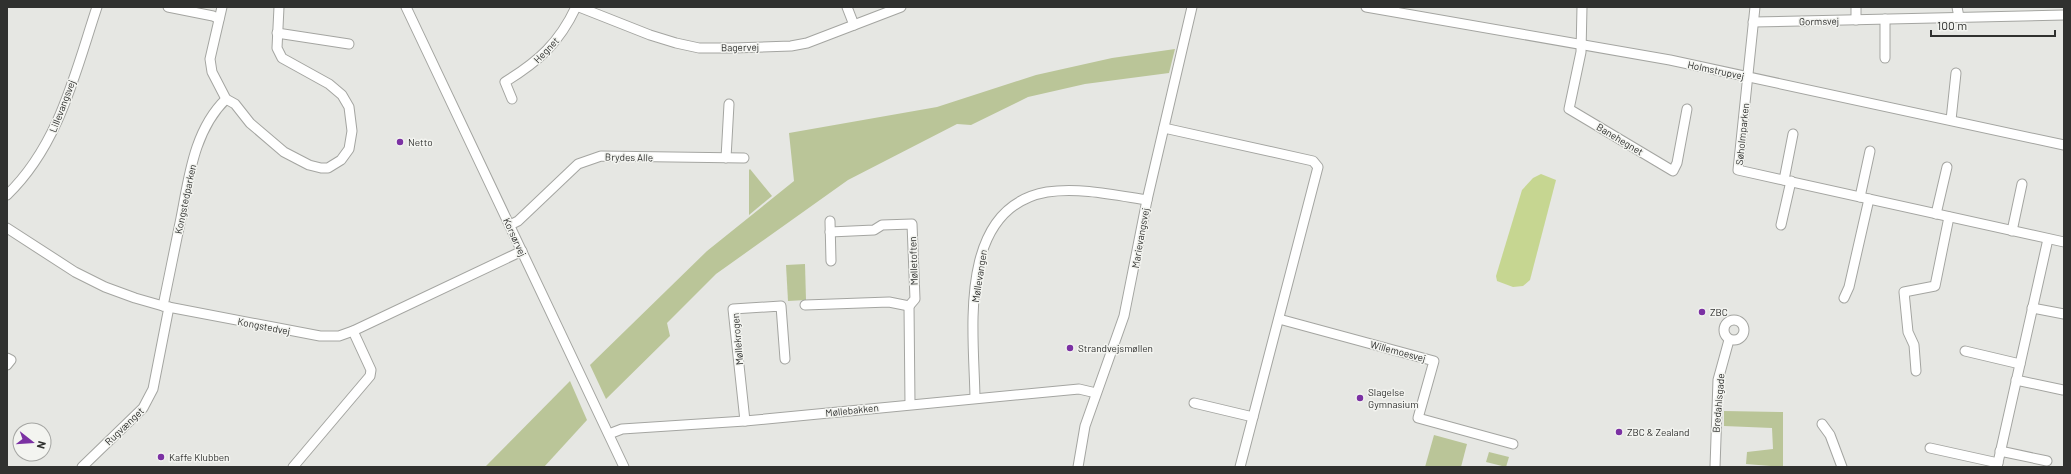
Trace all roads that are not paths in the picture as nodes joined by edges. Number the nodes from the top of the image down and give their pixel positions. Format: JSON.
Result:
{"nodes":[{"id":1,"x":97,"y":7,"type":"edge"},
{"id":2,"x":168,"y":7,"type":"edge"},
{"id":3,"x":222,"y":7,"type":"edge"},
{"id":4,"x":279,"y":7,"type":"edge"},
{"id":5,"x":406,"y":7,"type":"edge"},
{"id":6,"x":578,"y":7,"type":"edge"},
{"id":7,"x":847,"y":7,"type":"edge"},
{"id":8,"x":901,"y":7,"type":"edge"},
{"id":9,"x":1192,"y":7,"type":"edge"},
{"id":10,"x":1366,"y":7,"type":"edge"},
{"id":11,"x":1582,"y":7,"type":"edge"},
{"id":12,"x":1755,"y":7,"type":"edge"},
{"id":13,"x":1856,"y":7,"type":"edge"},
{"id":14,"x":1958,"y":7,"type":"edge"},
{"id":15,"x":2046,"y":11,"type":"edge"},
{"id":16,"x":2064,"y":15,"type":"edge"},
{"id":17,"x":1959,"y":17,"type":"junction"},
{"id":18,"x":219,"y":19,"type":"junction"},
{"id":19,"x":1885,"y":19,"type":"junction"},
{"id":20,"x":1856,"y":20,"type":"junction"},
{"id":21,"x":1753,"y":22,"type":"junction"},
{"id":22,"x":854,"y":25,"type":"junction"},
{"id":23,"x":277,"y":33,"type":"junction"},
{"id":24,"x":349,"y":44,"type":"dead end"},
{"id":25,"x":1580,"y":44,"type":"junction"},
{"id":26,"x":1885,"y":58,"type":"dead end"},
{"id":27,"x":1956,"y":73,"type":"dead end"},
{"id":28,"x":1748,"y":76,"type":"junction"},
{"id":29,"x":226,"y":99,"type":"junction"},
{"id":30,"x":512,"y":99,"type":"dead end"},
{"id":31,"x":728,"y":104,"type":"dead end"},
{"id":32,"x":1687,"y":109,"type":"dead end"},
{"id":33,"x":1951,"y":120,"type":"junction"},
{"id":34,"x":1164,"y":128,"type":"junction"},
{"id":35,"x":1793,"y":134,"type":"dead end"},
{"id":36,"x":2064,"y":145,"type":"edge"},
{"id":37,"x":1870,"y":151,"type":"dead end"},
{"id":38,"x":726,"y":158,"type":"junction"},
{"id":39,"x":744,"y":158,"type":"dead end"},
{"id":40,"x":1947,"y":167,"type":"dead end"},
{"id":41,"x":1787,"y":181,"type":"junction"},
{"id":42,"x":2022,"y":184,"type":"dead end"},
{"id":43,"x":7,"y":195,"type":"edge"},
{"id":44,"x":1864,"y":198,"type":"junction"},
{"id":45,"x":1147,"y":200,"type":"junction"},
{"id":46,"x":1936,"y":214,"type":"junction"},
{"id":47,"x":1949,"y":217,"type":"junction"},
{"id":48,"x":830,"y":221,"type":"dead end"},
{"id":49,"x":510,"y":225,"type":"junction"},
{"id":50,"x":1781,"y":225,"type":"dead end"},
{"id":51,"x":7,"y":228,"type":"edge"},
{"id":52,"x":2012,"y":231,"type":"junction"},
{"id":53,"x":830,"y":232,"type":"junction"},
{"id":54,"x":2048,"y":239,"type":"junction"},
{"id":55,"x":2064,"y":242,"type":"edge"},
{"id":56,"x":522,"y":251,"type":"junction"},
{"id":57,"x":831,"y":261,"type":"dead end"},
{"id":58,"x":1844,"y":298,"type":"dead end"},
{"id":59,"x":805,"y":305,"type":"dead end"},
{"id":60,"x":909,"y":306,"type":"junction"},
{"id":61,"x":166,"y":307,"type":"junction"},
{"id":62,"x":2032,"y":308,"type":"junction"},
{"id":63,"x":2064,"y":314,"type":"edge"},
{"id":64,"x":1278,"y":319,"type":"junction"},
{"id":65,"x":353,"y":331,"type":"junction"},
{"id":66,"x":1729,"y":340,"type":"dead end"},
{"id":67,"x":1965,"y":351,"type":"dead end"},
{"id":68,"x":7,"y":358,"type":"edge"},
{"id":69,"x":785,"y":359,"type":"dead end"},
{"id":70,"x":7,"y":364,"type":"edge"},
{"id":71,"x":2020,"y":364,"type":"junction"},
{"id":72,"x":1916,"y":371,"type":"dead end"},
{"id":73,"x":2016,"y":380,"type":"junction"},
{"id":74,"x":2063,"y":390,"type":"edge"},
{"id":75,"x":1096,"y":393,"type":"junction"},
{"id":76,"x":975,"y":398,"type":"junction"},
{"id":77,"x":1194,"y":403,"type":"dead end"},
{"id":78,"x":910,"y":404,"type":"junction"},
{"id":79,"x":1253,"y":417,"type":"junction"},
{"id":80,"x":745,"y":421,"type":"junction"},
{"id":81,"x":1822,"y":424,"type":"dead end"},
{"id":82,"x":609,"y":434,"type":"junction"},
{"id":83,"x":1513,"y":444,"type":"dead end"},
{"id":84,"x":1930,"y":448,"type":"dead end"},
{"id":85,"x":2000,"y":451,"type":"junction"},
{"id":86,"x":2047,"y":461,"type":"dead end"},
{"id":87,"x":1997,"y":465,"type":"edge"},
{"id":88,"x":82,"y":467,"type":"edge"},
{"id":89,"x":293,"y":467,"type":"edge"},
{"id":90,"x":624,"y":467,"type":"edge"},
{"id":91,"x":1078,"y":467,"type":"edge"},
{"id":92,"x":1240,"y":467,"type":"edge"},
{"id":93,"x":1715,"y":467,"type":"edge"},
{"id":94,"x":1842,"y":467,"type":"edge"}],
"edges":[{"from":1,"to":43,"type":"street","name":"Lillevangsvej"},
{"from":2,"to":18,"type":"street"},
{"from":3,"to":18,"type":"street"},
{"from":4,"to":23,"type":"street"},
{"from":5,"to":49,"type":"street","name":"Korsørvej"},
{"from":6,"to":22,"type":"street","name":"Bagervej"},
{"from":6,"to":30,"type":"street","name":"Hegnet"},
{"from":7,"to":22,"type":"street"},
{"from":8,"to":22,"type":"street","name":"Bagervej"},
{"from":9,"to":34,"type":"street","name":"Marievangsvej"},
{"from":10,"to":25,"type":"street","name":"Holmstrupvej"},
{"from":11,"to":25,"type":"street"},
{"from":12,"to":21,"type":"street"},
{"from":13,"to":20,"type":"street"},
{"from":14,"to":17,"type":"street"},
{"from":15,"to":16,"type":"street","name":"Gormsvej"},
{"from":15,"to":17,"type":"street","name":"Gormsvej"},
{"from":17,"to":19,"type":"street","name":"Gormsvej"},
{"from":18,"to":29,"type":"street"},
{"from":19,"to":20,"type":"street","name":"Gormsvej"},
{"from":19,"to":26,"type":"street"},
{"from":20,"to":21,"type":"street","name":"Gormsvej"},
{"from":21,"to":28,"type":"street"},
{"from":23,"to":24,"type":"street"},
{"from":23,"to":29,"type":"street"},
{"from":25,"to":28,"type":"street","name":"Holmstrupvej"},
{"from":25,"to":32,"type":"street","name":"Banehegnet"},
{"from":27,"to":33,"type":"street"},
{"from":28,"to":33,"type":"street","name":"Holmstrupvej"},
{"from":28,"to":41,"type":"street","name":"Søholmparken"},
{"from":29,"to":61,"type":"street","name":"Kongstedparken"},
{"from":31,"to":38,"type":"street"},
{"from":33,"to":36,"type":"street","name":"Holmstrupvej"},
{"from":34,"to":45,"type":"street","name":"Marievangsvej"},
{"from":34,"to":64,"type":"street"},
{"from":35,"to":41,"type":"street"},
{"from":37,"to":44,"type":"street"},
{"from":38,"to":39,"type":"street","name":"Brydes Alle"},
{"from":38,"to":49,"type":"street","name":"Brydes Alle"},
{"from":40,"to":46,"type":"street"},
{"from":41,"to":44,"type":"street","name":"Søholmparken"},
{"from":41,"to":50,"type":"street"},
{"from":42,"to":52,"type":"street"},
{"from":44,"to":46,"type":"street","name":"Søholmparken"},
{"from":44,"to":58,"type":"street"},
{"from":45,"to":75,"type":"street","name":"Marievangsvej"},
{"from":45,"to":76,"type":"street","name":"Møllevangen"},
{"from":46,"to":47,"type":"street","name":"Søholmparken"},
{"from":47,"to":52,"type":"street","name":"Søholmparken"},
{"from":47,"to":72,"type":"street"},
{"from":48,"to":53,"type":"street"},
{"from":49,"to":56,"type":"street","name":"Korsørvej"},
{"from":51,"to":61,"type":"street","name":"Kongstedvej"},
{"from":52,"to":54,"type":"street","name":"Søholmparken"},
{"from":53,"to":57,"type":"street"},
{"from":53,"to":60,"type":"street","name":"Mølletoften"},
{"from":54,"to":55,"type":"street","name":"Søholmparken"},
{"from":54,"to":62,"type":"street"},
{"from":56,"to":65,"type":"street","name":"Kongstedvej"},
{"from":56,"to":82,"type":"street","name":"Korsørvej"},
{"from":59,"to":60,"type":"street"},
{"from":60,"to":78,"type":"street","name":"Mølletoften"},
{"from":61,"to":65,"type":"street","name":"Kongstedvej"},
{"from":61,"to":88,"type":"street","name":"Rugvænget"},
{"from":62,"to":63,"type":"street"},
{"from":62,"to":71,"type":"street"},
{"from":64,"to":79,"type":"street"},
{"from":64,"to":83,"type":"street","name":"Willemoesvej"},
{"from":65,"to":89,"type":"street"},
{"from":66,"to":93,"type":"street","name":"Bredahlsgade"},
{"from":67,"to":71,"type":"street"},
{"from":68,"to":70,"type":"street"},
{"from":69,"to":80,"type":"street","name":"Møllekrogen"},
{"from":71,"to":73,"type":"street"},
{"from":73,"to":74,"type":"street"},
{"from":73,"to":85,"type":"street"},
{"from":75,"to":76,"type":"street","name":"Møllebakken"},
{"from":75,"to":91,"type":"street","name":"Marievangsvej"},
{"from":76,"to":78,"type":"street","name":"Møllebakken"},
{"from":77,"to":79,"type":"street"},
{"from":78,"to":80,"type":"street","name":"Møllebakken"},
{"from":79,"to":92,"type":"street"},
{"from":80,"to":82,"type":"street","name":"Møllebakken"},
{"from":81,"to":94,"type":"street"},
{"from":82,"to":90,"type":"street","name":"Korsørvej"},
{"from":84,"to":87,"type":"street"},
{"from":85,"to":86,"type":"street"},
{"from":85,"to":87,"type":"street"}]}
